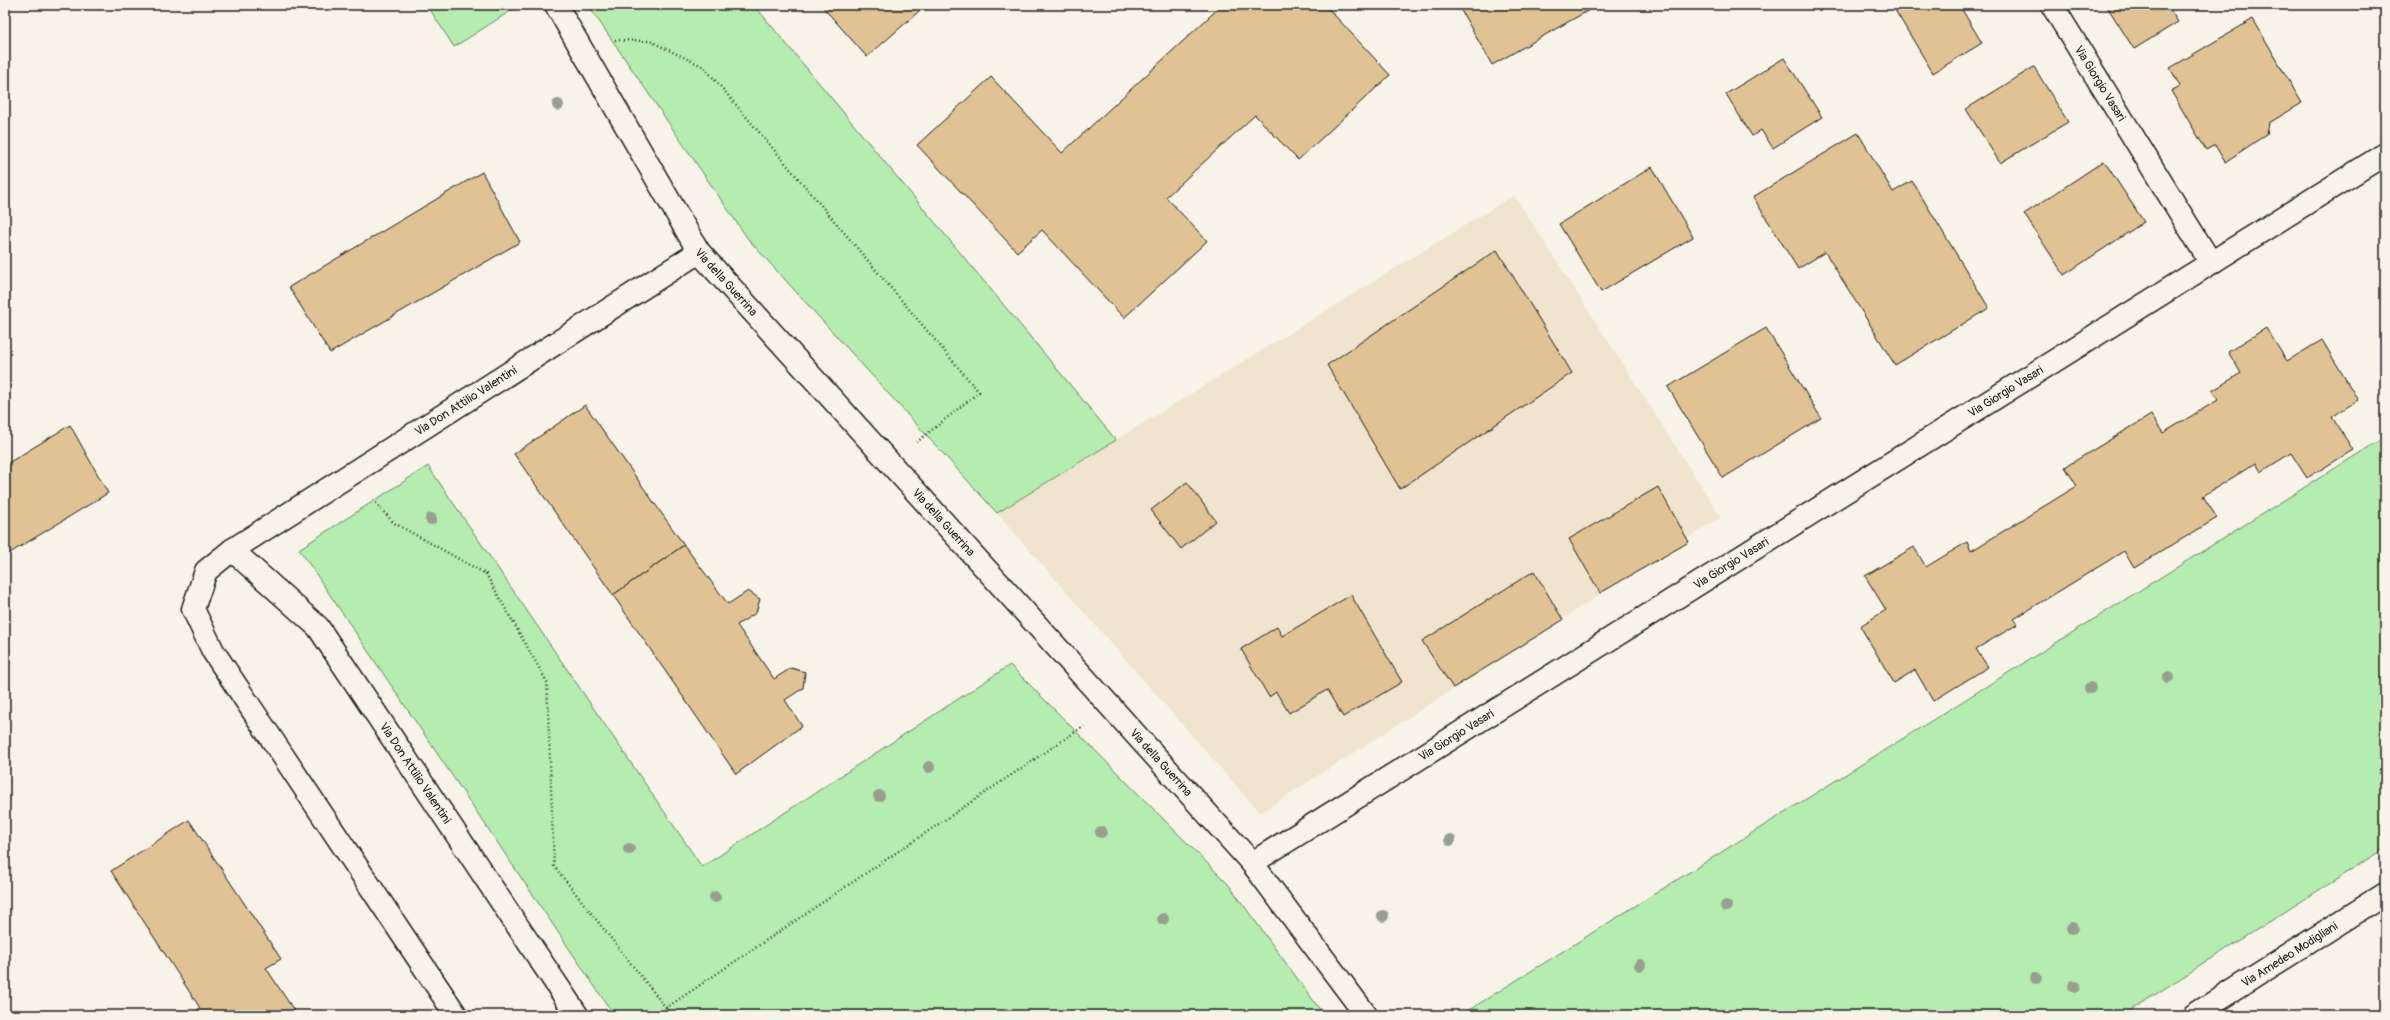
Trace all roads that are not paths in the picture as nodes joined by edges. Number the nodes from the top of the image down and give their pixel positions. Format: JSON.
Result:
{"nodes":[{"id":1,"x":556,"y":5,"type":"edge"},
{"id":2,"x":2052,"y":5,"type":"edge"},
{"id":3,"x":2385,"y":154,"type":"edge"},
{"id":4,"x":700,"y":252,"type":"junction"},
{"id":5,"x":2211,"y":263,"type":"junction"},
{"id":6,"x":232,"y":550,"type":"junction"},
{"id":7,"x":1252,"y":863,"type":"junction"},
{"id":8,"x":2385,"y":894,"type":"edge"},
{"id":9,"x":456,"y":1015,"type":"edge"},
{"id":10,"x":577,"y":1015,"type":"edge"},
{"id":11,"x":1366,"y":1015,"type":"edge"},
{"id":12,"x":2194,"y":1015,"type":"edge"}],
"edges":[{"from":1,"to":4,"type":"street","name":"Via della Guerrina"},
{"from":2,"to":5,"type":"street","name":"Via Giorgio Vasari"},
{"from":3,"to":5,"type":"street","name":"Via Giorgio Vasari"},
{"from":4,"to":6,"type":"street","name":"Via Don Attilio Valentini"},
{"from":4,"to":7,"type":"street","name":"Via della Guerrina"},
{"from":5,"to":7,"type":"street","name":"Via Giorgio Vasari"},
{"from":6,"to":9,"type":"street","name":"Via Don Attilio Valentini"},
{"from":6,"to":10,"type":"street","name":"Via Don Attilio Valentini"},
{"from":7,"to":11,"type":"street","name":"Via della Guerrina"},
{"from":8,"to":12,"type":"street","name":"Via Amedeo Modigliani"}]}
